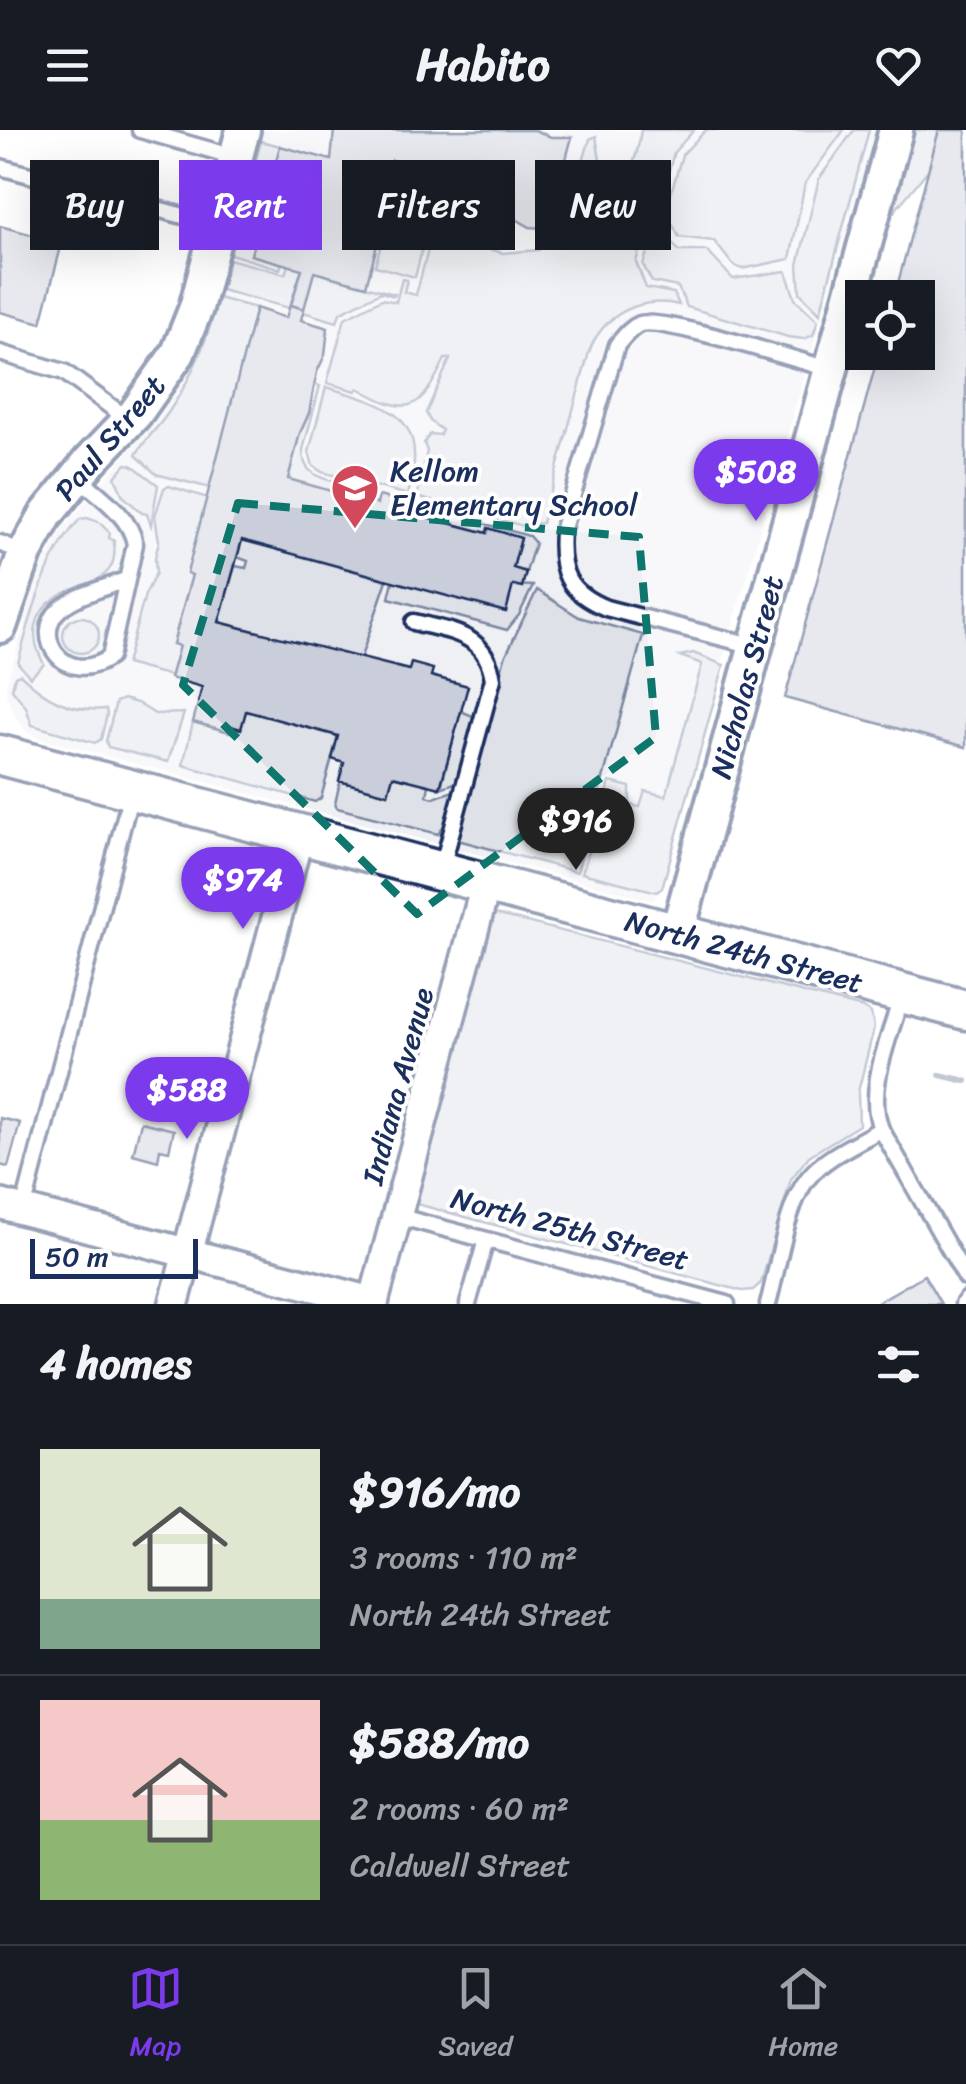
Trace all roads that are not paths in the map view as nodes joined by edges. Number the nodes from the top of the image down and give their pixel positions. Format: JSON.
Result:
{"nodes":[{"id":1,"x":140,"y":130,"type":"edge"},
{"id":2,"x":896,"y":130,"type":"edge"},
{"id":3,"x":239,"y":144,"type":"edge"},
{"id":4,"x":0,"y":166,"type":"edge"},
{"id":5,"x":30,"y":174,"type":"edge"},
{"id":6,"x":211,"y":250,"type":"edge"},
{"id":7,"x":0,"y":353,"type":"edge"},
{"id":8,"x":830,"y":370,"type":"junction"},
{"id":9,"x":130,"y":420,"type":"junction"},
{"id":10,"x":77,"y":476,"type":"junction"},
{"id":11,"x":12,"y":548,"type":"edge"},
{"id":12,"x":126,"y":580,"type":"junction"},
{"id":13,"x":414,"y":622,"type":"dead end"},
{"id":14,"x":0,"y":626,"type":"edge"},
{"id":15,"x":755,"y":646,"type":"junction"},
{"id":16,"x":0,"y":754,"type":"edge"},
{"id":17,"x":132,"y":790,"type":"junction"},
{"id":18,"x":298,"y":834,"type":"junction"},
{"id":19,"x":440,"y":872,"type":"junction"},
{"id":20,"x":486,"y":884,"type":"junction"},
{"id":21,"x":677,"y":934,"type":"junction"},
{"id":22,"x":902,"y":993,"type":"junction"},
{"id":23,"x":966,"y":1010,"type":"edge"},
{"id":24,"x":881,"y":1129,"type":"junction"},
{"id":25,"x":11,"y":1207,"type":"edge"},
{"id":26,"x":397,"y":1216,"type":"junction"},
{"id":27,"x":486,"y":1240,"type":"junction"},
{"id":28,"x":187,"y":1253,"type":"junction"},
{"id":29,"x":966,"y":1278,"type":"edge"},
{"id":30,"x":319,"y":1296,"type":"edge"},
{"id":31,"x":374,"y":1303,"type":"edge"},
{"id":32,"x":174,"y":1304,"type":"edge"},
{"id":33,"x":468,"y":1304,"type":"edge"},
{"id":34,"x":726,"y":1304,"type":"edge"},
{"id":35,"x":768,"y":1304,"type":"edge"}],
"edges":[{"from":1,"to":3,"type":"lane"},
{"from":2,"to":8,"type":"street","name":"Nicholas Street"},
{"from":4,"to":5,"type":"lane"},
{"from":6,"to":9,"type":"street","name":"Paul Street"},
{"from":7,"to":9,"type":"lane"},
{"from":8,"to":15,"type":"street","name":"Nicholas Street"},
{"from":8,"to":15,"type":"lane"},
{"from":9,"to":10,"type":"street","name":"Paul Street"},
{"from":10,"to":11,"type":"street","name":"Paul Street"},
{"from":10,"to":12,"type":"lane"},
{"from":11,"to":14,"type":"street","name":"Paul Street"},
{"from":12,"to":12,"type":"lane"},
{"from":13,"to":19,"type":"lane"},
{"from":15,"to":21,"type":"street","name":"Nicholas Street"},
{"from":16,"to":17,"type":"main road","name":"North 24th Street"},
{"from":17,"to":18,"type":"main road","name":"North 24th Street"},
{"from":17,"to":25,"type":"lane"},
{"from":18,"to":19,"type":"main road","name":"North 24th Street"},
{"from":18,"to":28,"type":"street"},
{"from":19,"to":20,"type":"main road","name":"North 24th Street"},
{"from":20,"to":21,"type":"main road","name":"North 24th Street"},
{"from":20,"to":26,"type":"street","name":"Indiana Avenue"},
{"from":21,"to":22,"type":"main road","name":"North 24th Street"},
{"from":22,"to":23,"type":"main road","name":"North 24th Street"},
{"from":22,"to":24,"type":"lane"},
{"from":24,"to":29,"type":"lane"},
{"from":24,"to":35,"type":"lane"},
{"from":25,"to":28,"type":"street"},
{"from":26,"to":27,"type":"lane","name":"North 25th Street"},
{"from":26,"to":31,"type":"street","name":"Indiana Avenue"},
{"from":27,"to":33,"type":"lane"},
{"from":27,"to":34,"type":"lane","name":"North 25th Street"},
{"from":28,"to":30,"type":"street"},
{"from":28,"to":32,"type":"street"},
{"from":30,"to":31,"type":"street"}]}
